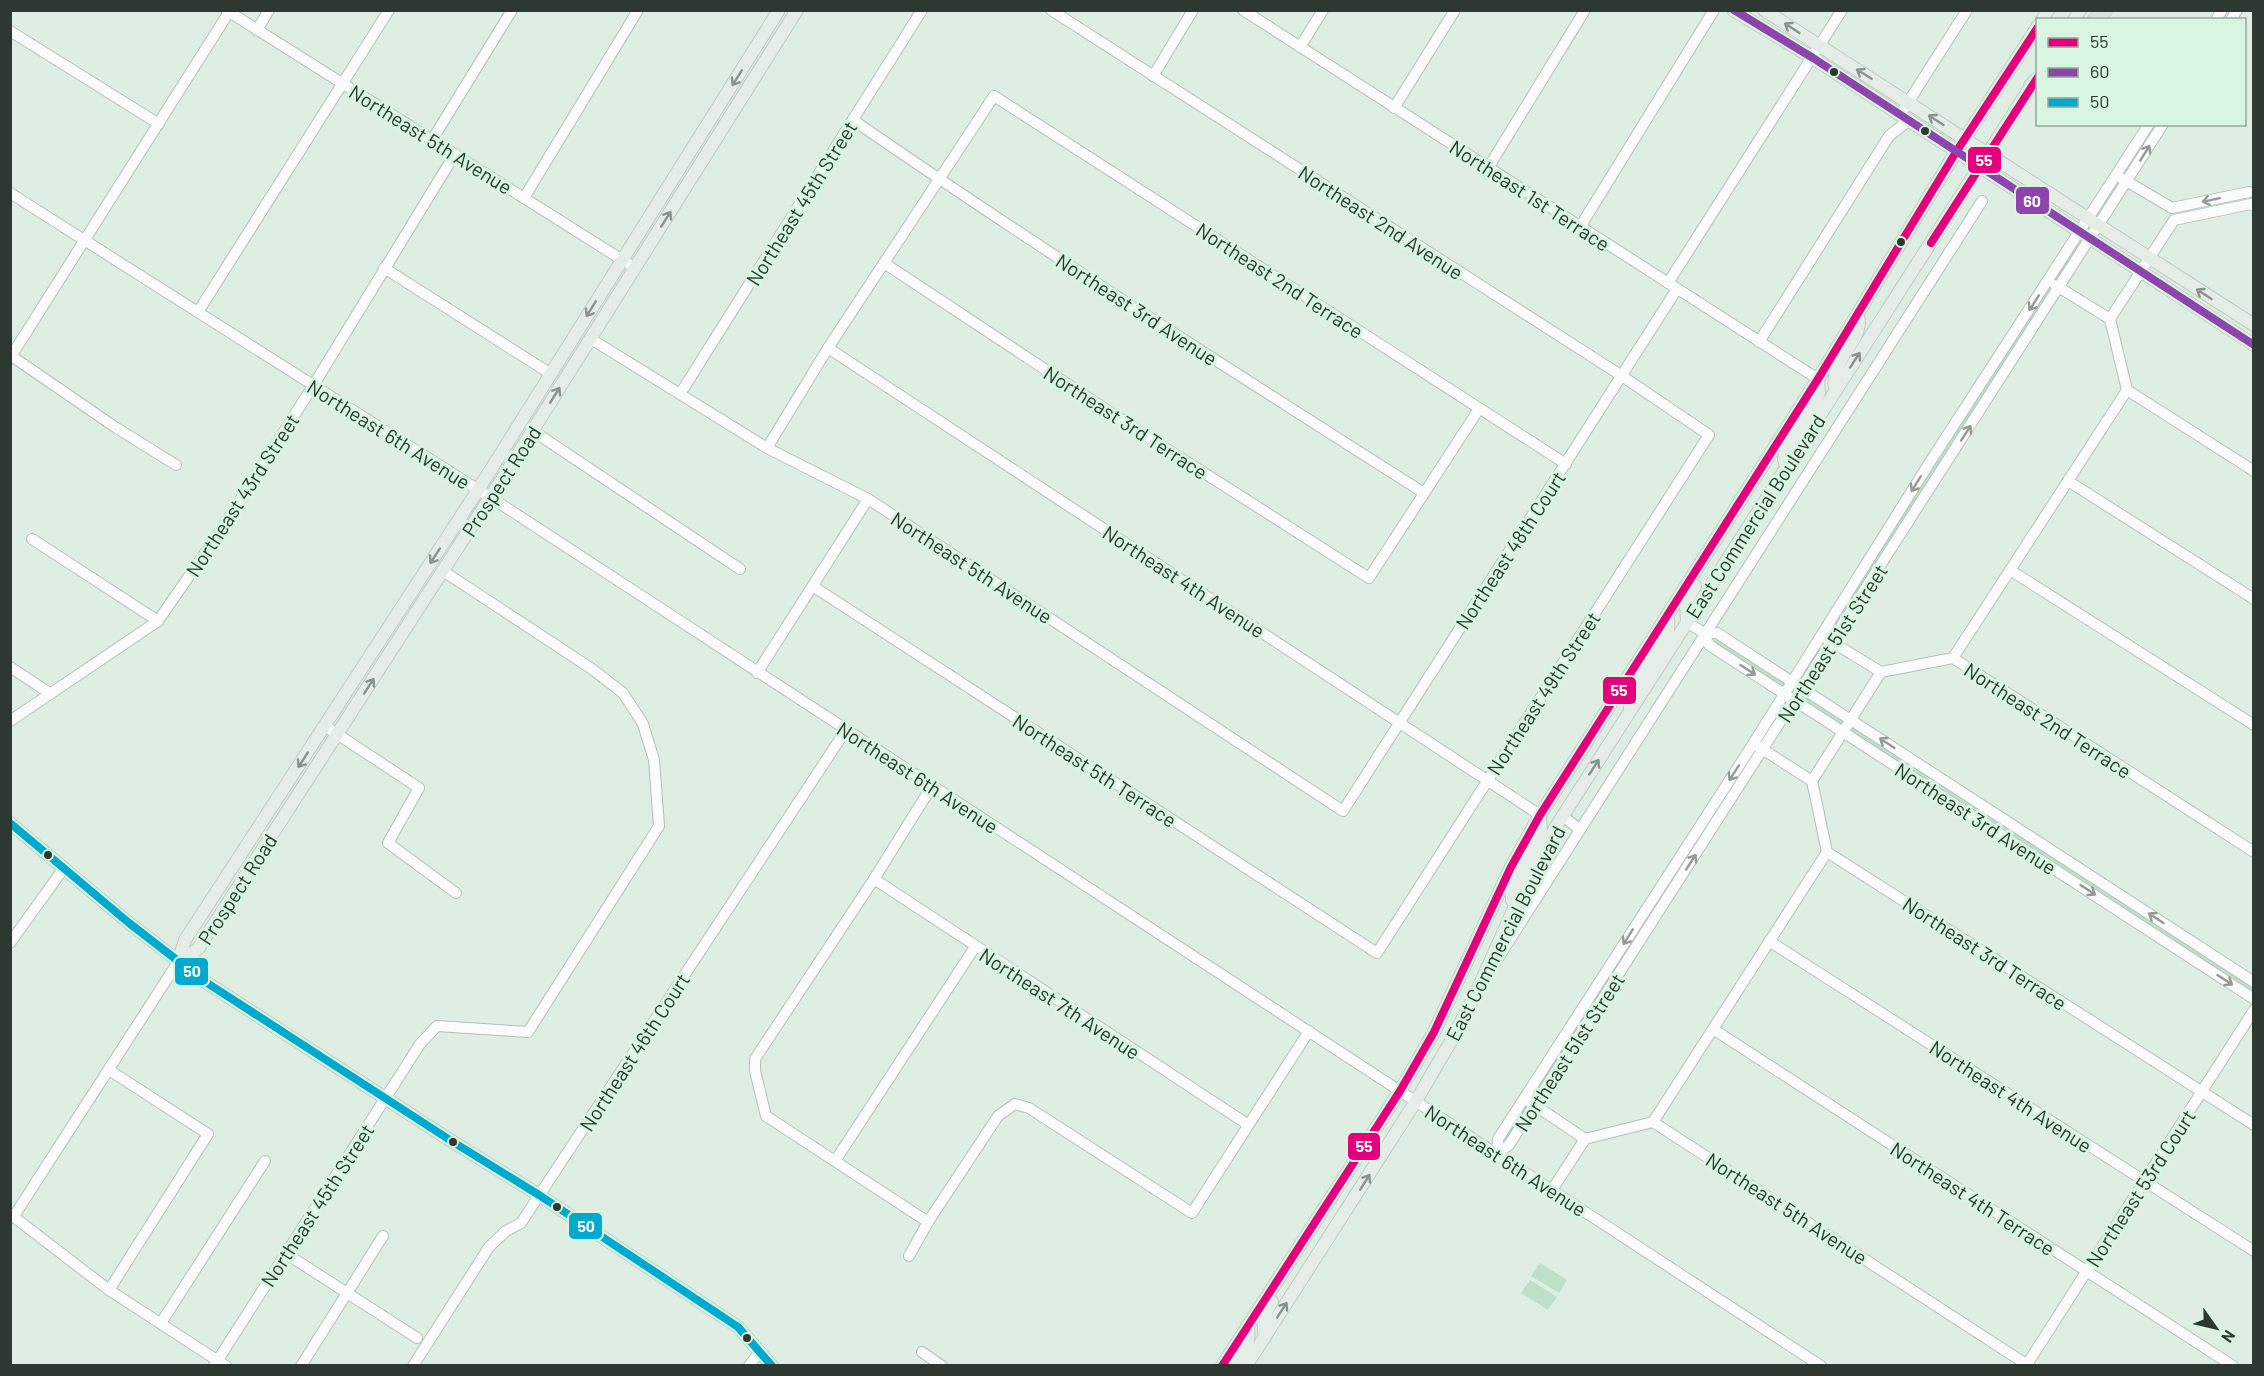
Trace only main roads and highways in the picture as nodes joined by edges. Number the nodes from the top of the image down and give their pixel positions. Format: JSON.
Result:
{"nodes":[{"id":1,"x":779,"y":10,"type":"edge"},
{"id":2,"x":797,"y":10,"type":"edge"},
{"id":3,"x":1733,"y":10,"type":"edge"},
{"id":4,"x":1764,"y":10,"type":"edge"},
{"id":5,"x":2036,"y":28,"type":"edge"},
{"id":6,"x":768,"y":29,"type":"junction"},
{"id":7,"x":780,"y":37,"type":"junction"},
{"id":8,"x":2035,"y":80,"type":"edge"},
{"id":9,"x":1964,"y":139,"type":"junction"},
{"id":10,"x":1956,"y":152,"type":"junction"},
{"id":11,"x":1988,"y":154,"type":"junction"},
{"id":12,"x":1980,"y":168,"type":"junction"},
{"id":13,"x":1858,"y":315,"type":"junction"},
{"id":14,"x":2253,"y":325,"type":"edge"},
{"id":15,"x":2253,"y":345,"type":"edge"},
{"id":16,"x":1818,"y":379,"type":"junction"},
{"id":17,"x":1835,"y":390,"type":"junction"},
{"id":18,"x":1786,"y":467,"type":"junction"},
{"id":19,"x":1727,"y":521,"type":"junction"},
{"id":20,"x":1667,"y":615,"type":"junction"},
{"id":21,"x":1687,"y":622,"type":"junction"},
{"id":22,"x":1630,"y":710,"type":"junction"},
{"id":23,"x":1594,"y":730,"type":"junction"},
{"id":24,"x":1540,"y":815,"type":"junction"},
{"id":25,"x":1563,"y":816,"type":"junction"},
{"id":26,"x":10,"y":822,"type":"edge"},
{"id":27,"x":1516,"y":904,"type":"junction"},
{"id":28,"x":178,"y":962,"type":"junction"},
{"id":29,"x":1308,"y":1232,"type":"junction"},
{"id":30,"x":1247,"y":1326,"type":"junction"},
{"id":31,"x":1265,"y":1337,"type":"junction"},
{"id":32,"x":772,"y":1365,"type":"edge"},
{"id":33,"x":1222,"y":1365,"type":"edge"},
{"id":34,"x":1234,"y":1365,"type":"edge"},
{"id":35,"x":1246,"y":1365,"type":"edge"}],
"edges":[{"from":1,"to":6,"type":"main road","name":"Prospect Road"},
{"from":2,"to":7,"type":"main road","name":"Prospect Road"},
{"from":3,"to":10,"type":"main road"},
{"from":9,"to":4,"type":"main road","one_way":true},
{"from":5,"to":9,"type":"main road","name":"East Commercial Boulevard"},
{"from":6,"to":7,"type":"main road"},
{"from":6,"to":28,"type":"main road","name":"Prospect Road","one_way":true},
{"from":28,"to":7,"type":"main road","name":"Prospect Road","one_way":true},
{"from":8,"to":11,"type":"main road","name":"East Commercial Boulevard"},
{"from":9,"to":10,"type":"main road","name":"East Commercial Boulevard"},
{"from":9,"to":11,"type":"main road"},
{"from":10,"to":12,"type":"main road"},
{"from":10,"to":13,"type":"main road","name":"East Commercial Boulevard"},
{"from":11,"to":12,"type":"main road","name":"East Commercial Boulevard"},
{"from":14,"to":11,"type":"main road","one_way":true},
{"from":12,"to":15,"type":"main road"},
{"from":17,"to":12,"type":"main road","name":"East Commercial Boulevard","one_way":true},
{"from":13,"to":16,"type":"main road","name":"East Commercial Boulevard"},
{"from":13,"to":17,"type":"main road"},
{"from":16,"to":18,"type":"main road"},
{"from":16,"to":19,"type":"main road","name":"East Commercial Boulevard"},
{"from":17,"to":18,"type":"main road","name":"East Commercial Boulevard"},
{"from":18,"to":21,"type":"main road","name":"East Commercial Boulevard"},
{"from":19,"to":20,"type":"main road","name":"East Commercial Boulevard"},
{"from":19,"to":21,"type":"main road"},
{"from":20,"to":22,"type":"main road"},
{"from":20,"to":23,"type":"main road","name":"East Commercial Boulevard"},
{"from":21,"to":22,"type":"main road","name":"East Commercial Boulevard"},
{"from":25,"to":22,"type":"main road","name":"East Commercial Boulevard","one_way":true},
{"from":23,"to":24,"type":"main road","name":"East Commercial Boulevard"},
{"from":23,"to":25,"type":"main road"},
{"from":24,"to":27,"type":"main road"},
{"from":24,"to":29,"type":"main road","name":"East Commercial Boulevard"},
{"from":25,"to":27,"type":"main road","name":"East Commercial Boulevard"},
{"from":26,"to":28,"type":"main road"},
{"from":31,"to":27,"type":"main road","name":"East Commercial Boulevard","one_way":true},
{"from":28,"to":32,"type":"main road"},
{"from":29,"to":30,"type":"main road","name":"East Commercial Boulevard"},
{"from":29,"to":31,"type":"main road"},
{"from":30,"to":33,"type":"main road","name":"East Commercial Boulevard"},
{"from":30,"to":34,"type":"main road"},
{"from":31,"to":35,"type":"main road","name":"East Commercial Boulevard"}]}
